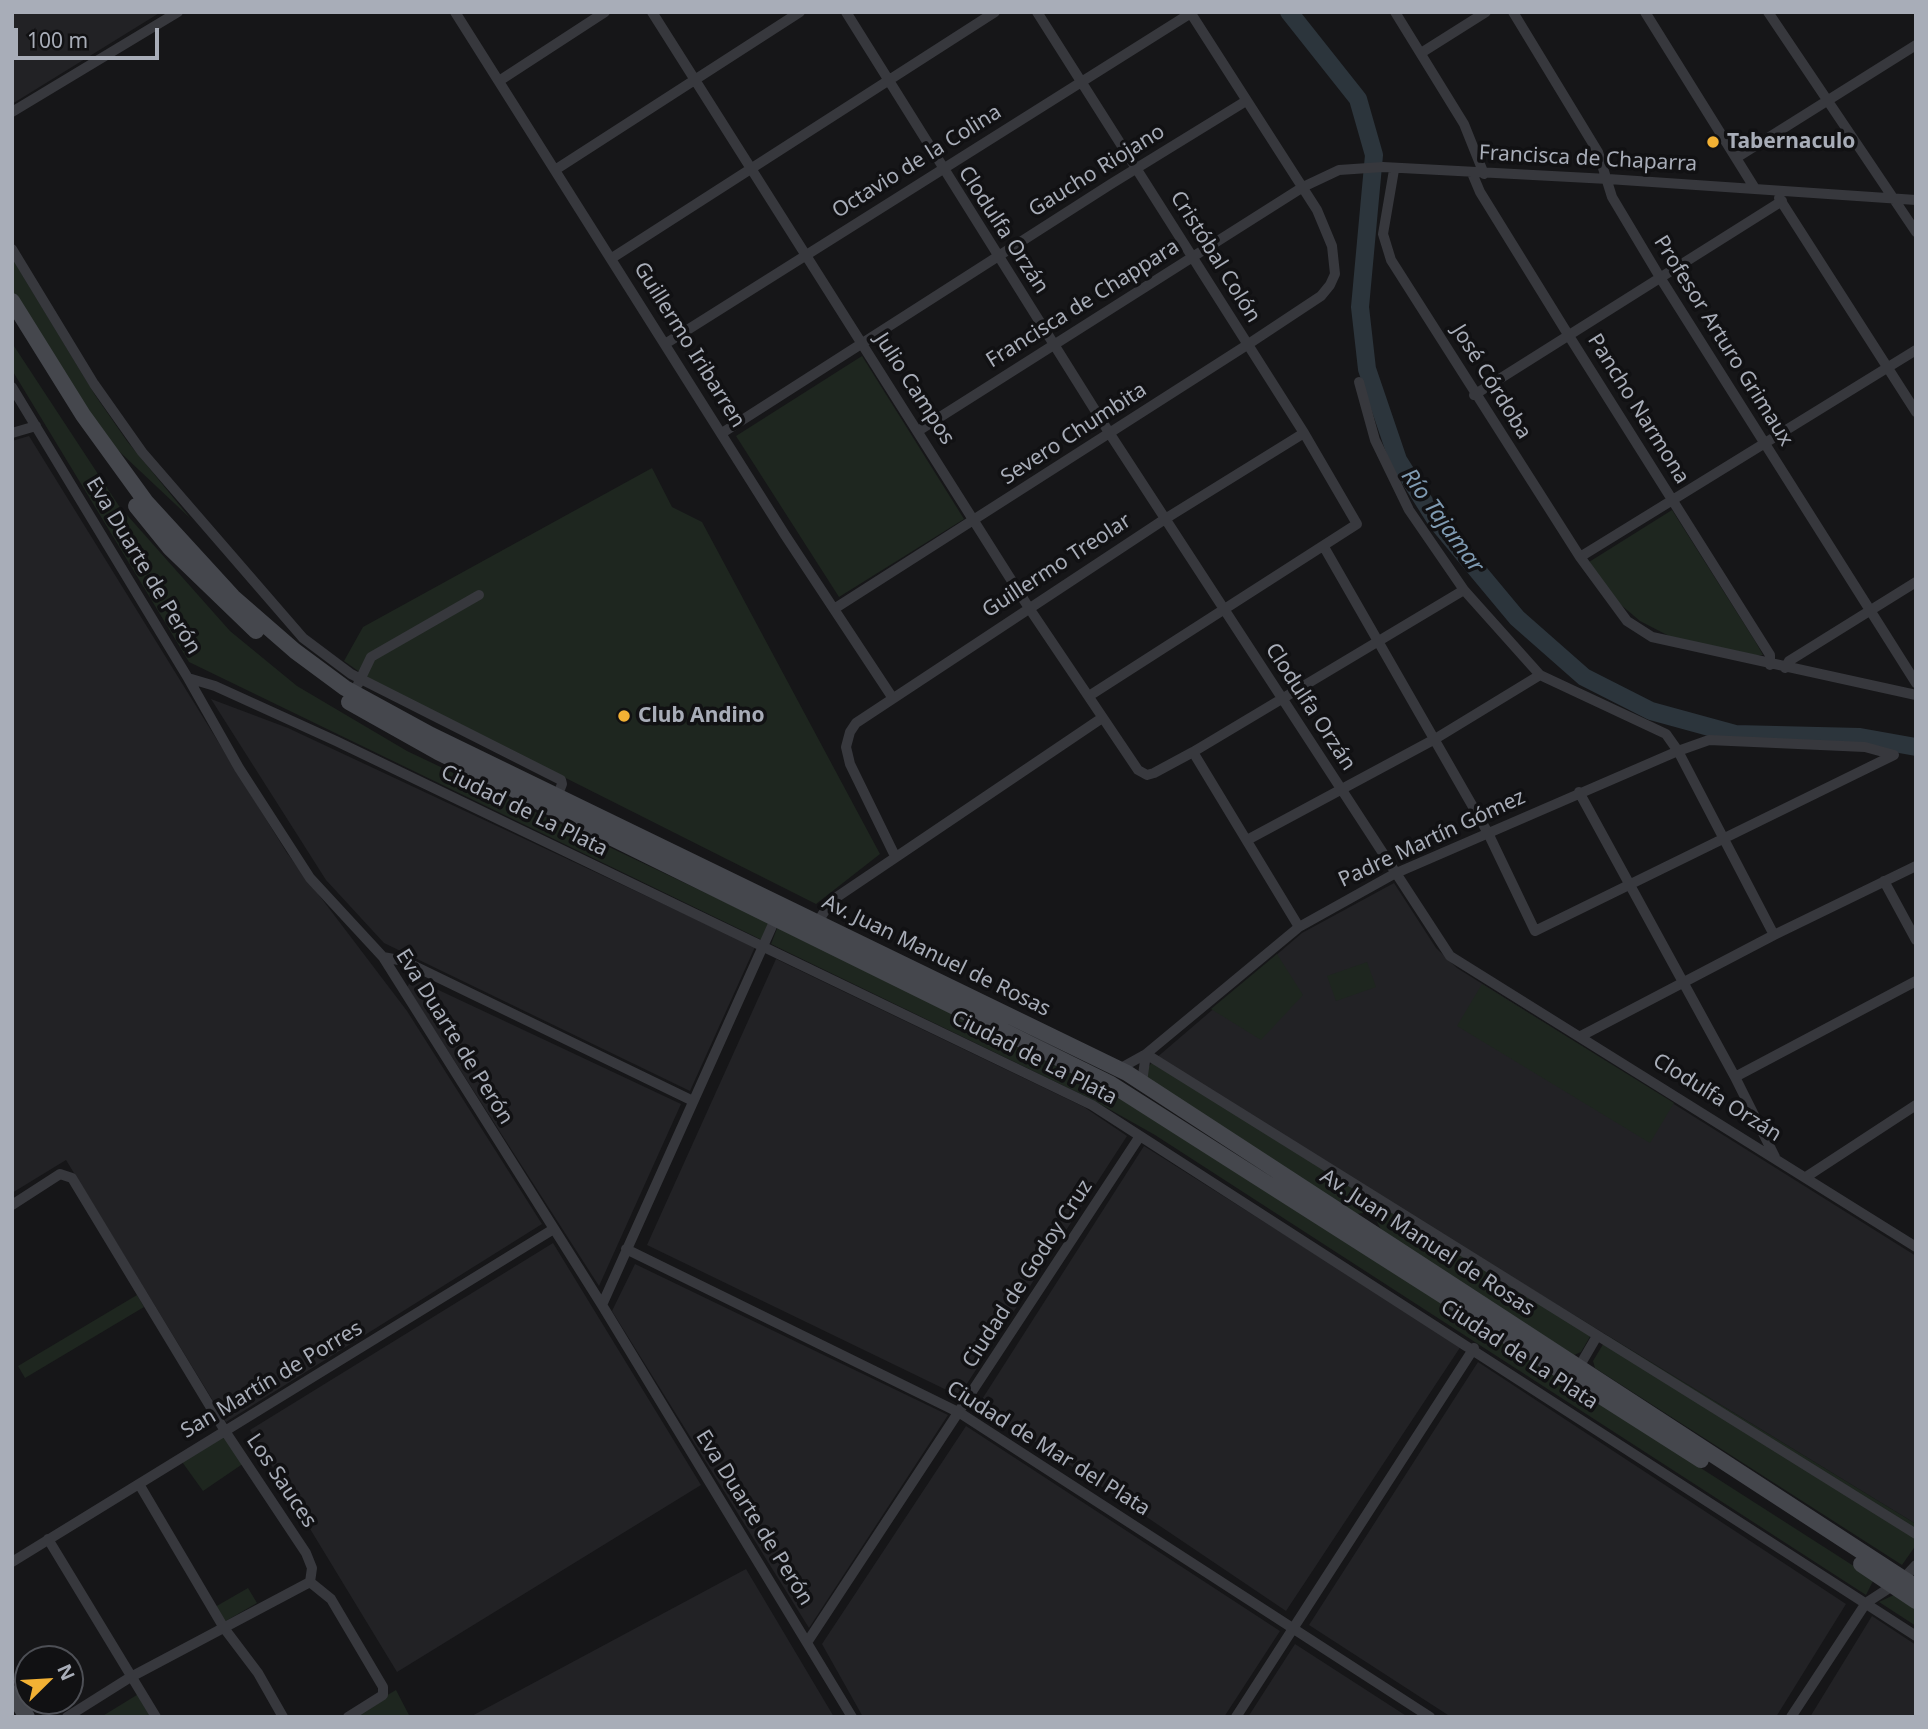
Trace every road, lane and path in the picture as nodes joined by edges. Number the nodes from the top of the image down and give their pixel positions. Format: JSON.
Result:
{"nodes":[{"id":1,"x":178,"y":12,"type":"edge"},
{"id":2,"x":455,"y":12,"type":"edge"},
{"id":3,"x":605,"y":12,"type":"edge"},
{"id":4,"x":652,"y":12,"type":"edge"},
{"id":5,"x":800,"y":12,"type":"edge"},
{"id":6,"x":846,"y":12,"type":"edge"},
{"id":7,"x":995,"y":12,"type":"edge"},
{"id":8,"x":1037,"y":12,"type":"edge"},
{"id":9,"x":1395,"y":12,"type":"edge"},
{"id":10,"x":1486,"y":12,"type":"edge"},
{"id":11,"x":1513,"y":12,"type":"edge"},
{"id":12,"x":1645,"y":12,"type":"edge"},
{"id":13,"x":1768,"y":12,"type":"edge"},
{"id":14,"x":1191,"y":13,"type":"edge"},
{"id":15,"x":1916,"y":45,"type":"edge"},
{"id":16,"x":1421,"y":53,"type":"junction"},
{"id":17,"x":695,"y":79,"type":"junction"},
{"id":18,"x":499,"y":81,"type":"junction"},
{"id":19,"x":887,"y":81,"type":"junction"},
{"id":20,"x":1080,"y":81,"type":"junction"},
{"id":21,"x":1826,"y":100,"type":"junction"},
{"id":22,"x":1247,"y":101,"type":"junction"},
{"id":23,"x":12,"y":112,"type":"edge"},
{"id":24,"x":1736,"y":158,"type":"junction"},
{"id":25,"x":752,"y":168,"type":"junction"},
{"id":26,"x":1388,"y":168,"type":"junction"},
{"id":27,"x":1136,"y":169,"type":"junction"},
{"id":28,"x":555,"y":170,"type":"junction"},
{"id":29,"x":942,"y":170,"type":"junction"},
{"id":30,"x":1472,"y":173,"type":"junction"},
{"id":31,"x":1484,"y":174,"type":"junction"},
{"id":32,"x":1608,"y":179,"type":"junction"},
{"id":33,"x":1303,"y":187,"type":"junction"},
{"id":34,"x":1754,"y":187,"type":"junction"},
{"id":35,"x":1774,"y":190,"type":"junction"},
{"id":36,"x":1895,"y":199,"type":"junction"},
{"id":37,"x":1916,"y":200,"type":"edge"},
{"id":38,"x":1782,"y":201,"type":"junction"},
{"id":39,"x":1916,"y":232,"type":"edge"},
{"id":40,"x":12,"y":250,"type":"edge"},
{"id":41,"x":806,"y":255,"type":"junction"},
{"id":42,"x":999,"y":256,"type":"junction"},
{"id":43,"x":612,"y":258,"type":"junction"},
{"id":44,"x":1192,"y":258,"type":"junction"},
{"id":45,"x":1661,"y":279,"type":"junction"},
{"id":46,"x":12,"y":301,"type":"edge"},
{"id":47,"x":12,"y":317,"type":"edge"},
{"id":48,"x":1569,"y":337,"type":"junction"},
{"id":49,"x":862,"y":343,"type":"junction"},
{"id":50,"x":665,"y":344,"type":"junction"},
{"id":51,"x":1054,"y":345,"type":"junction"},
{"id":52,"x":1247,"y":345,"type":"junction"},
{"id":53,"x":1916,"y":350,"type":"edge"},
{"id":54,"x":1887,"y":368,"type":"junction"},
{"id":55,"x":1359,"y":382,"type":"dead end"},
{"id":56,"x":12,"y":387,"type":"edge"},
{"id":57,"x":1475,"y":395,"type":"junction"},
{"id":58,"x":1916,"y":412,"type":"edge"},
{"id":59,"x":36,"y":426,"type":"junction"},
{"id":60,"x":918,"y":431,"type":"junction"},
{"id":61,"x":12,"y":433,"type":"edge"},
{"id":62,"x":722,"y":433,"type":"junction"},
{"id":63,"x":1304,"y":433,"type":"junction"},
{"id":64,"x":1110,"y":434,"type":"junction"},
{"id":65,"x":1766,"y":444,"type":"junction"},
{"id":66,"x":1673,"y":501,"type":"junction"},
{"id":67,"x":1165,"y":519,"type":"junction"},
{"id":68,"x":975,"y":520,"type":"junction"},
{"id":69,"x":1324,"y":547,"type":"junction"},
{"id":70,"x":1580,"y":557,"type":"junction"},
{"id":71,"x":1916,"y":582,"type":"edge"},
{"id":72,"x":1464,"y":590,"type":"junction"},
{"id":73,"x":479,"y":595,"type":"dead end"},
{"id":74,"x":834,"y":608,"type":"junction"},
{"id":75,"x":1030,"y":608,"type":"junction"},
{"id":76,"x":1223,"y":608,"type":"junction"},
{"id":77,"x":1869,"y":610,"type":"junction"},
{"id":78,"x":1377,"y":641,"type":"junction"},
{"id":79,"x":1770,"y":665,"type":"junction"},
{"id":80,"x":1785,"y":668,"type":"junction"},
{"id":81,"x":1540,"y":675,"type":"junction"},
{"id":82,"x":188,"y":678,"type":"junction"},
{"id":83,"x":1916,"y":683,"type":"edge"},
{"id":84,"x":357,"y":686,"type":"junction"},
{"id":85,"x":1916,"y":695,"type":"edge"},
{"id":86,"x":1089,"y":696,"type":"junction"},
{"id":87,"x":892,"y":697,"type":"junction"},
{"id":88,"x":1280,"y":697,"type":"junction"},
{"id":89,"x":1102,"y":718,"type":"junction"},
{"id":90,"x":1434,"y":739,"type":"junction"},
{"id":91,"x":1678,"y":751,"type":"junction"},
{"id":92,"x":1193,"y":752,"type":"junction"},
{"id":93,"x":1340,"y":790,"type":"junction"},
{"id":94,"x":1579,"y":792,"type":"junction"},
{"id":95,"x":1488,"y":832,"type":"junction"},
{"id":96,"x":1249,"y":839,"type":"junction"},
{"id":97,"x":1722,"y":840,"type":"junction"},
{"id":98,"x":895,"y":856,"type":"junction"},
{"id":99,"x":1916,"y":866,"type":"edge"},
{"id":100,"x":1394,"y":874,"type":"junction"},
{"id":101,"x":1884,"y":881,"type":"junction"},
{"id":102,"x":1630,"y":886,"type":"junction"},
{"id":103,"x":783,"y":905,"type":"junction"},
{"id":104,"x":774,"y":920,"type":"junction"},
{"id":105,"x":817,"y":920,"type":"junction"},
{"id":106,"x":1299,"y":927,"type":"junction"},
{"id":107,"x":1774,"y":935,"type":"junction"},
{"id":108,"x":810,"y":937,"type":"junction"},
{"id":109,"x":1916,"y":940,"type":"edge"},
{"id":110,"x":764,"y":946,"type":"junction"},
{"id":111,"x":383,"y":957,"type":"junction"},
{"id":112,"x":1916,"y":981,"type":"edge"},
{"id":113,"x":1682,"y":982,"type":"junction"},
{"id":114,"x":1581,"y":1037,"type":"junction"},
{"id":115,"x":1146,"y":1054,"type":"junction"},
{"id":116,"x":1119,"y":1069,"type":"junction"},
{"id":117,"x":1735,"y":1077,"type":"junction"},
{"id":118,"x":1142,"y":1082,"type":"junction"},
{"id":119,"x":693,"y":1101,"type":"junction"},
{"id":120,"x":1916,"y":1105,"type":"edge"},
{"id":121,"x":1140,"y":1136,"type":"junction"},
{"id":122,"x":1775,"y":1157,"type":"junction"},
{"id":123,"x":1806,"y":1177,"type":"junction"},
{"id":124,"x":12,"y":1205,"type":"edge"},
{"id":125,"x":552,"y":1230,"type":"junction"},
{"id":126,"x":1916,"y":1231,"type":"edge"},
{"id":127,"x":1904,"y":1239,"type":"junction"},
{"id":128,"x":1916,"y":1247,"type":"edge"},
{"id":129,"x":626,"y":1248,"type":"junction"},
{"id":130,"x":601,"y":1305,"type":"junction"},
{"id":131,"x":1597,"y":1336,"type":"junction"},
{"id":132,"x":1474,"y":1348,"type":"junction"},
{"id":133,"x":1579,"y":1367,"type":"junction"},
{"id":134,"x":960,"y":1413,"type":"junction"},
{"id":135,"x":225,"y":1431,"type":"junction"},
{"id":136,"x":139,"y":1484,"type":"junction"},
{"id":137,"x":1916,"y":1534,"type":"edge"},
{"id":138,"x":48,"y":1539,"type":"junction"},
{"id":139,"x":12,"y":1562,"type":"edge"},
{"id":140,"x":1916,"y":1565,"type":"edge"},
{"id":141,"x":310,"y":1582,"type":"junction"},
{"id":142,"x":1904,"y":1584,"type":"edge"},
{"id":143,"x":1916,"y":1601,"type":"edge"},
{"id":144,"x":1866,"y":1603,"type":"junction"},
{"id":145,"x":224,"y":1628,"type":"junction"},
{"id":146,"x":1294,"y":1628,"type":"junction"},
{"id":147,"x":1916,"y":1636,"type":"edge"},
{"id":148,"x":808,"y":1641,"type":"junction"},
{"id":149,"x":132,"y":1677,"type":"junction"},
{"id":150,"x":12,"y":1693,"type":"edge"},
{"id":151,"x":27,"y":1717,"type":"edge"},
{"id":152,"x":67,"y":1717,"type":"edge"},
{"id":153,"x":156,"y":1717,"type":"edge"},
{"id":154,"x":283,"y":1717,"type":"edge"},
{"id":155,"x":348,"y":1717,"type":"edge"},
{"id":156,"x":852,"y":1717,"type":"edge"},
{"id":157,"x":1237,"y":1717,"type":"edge"},
{"id":158,"x":1430,"y":1717,"type":"edge"},
{"id":159,"x":1791,"y":1717,"type":"edge"}],
"edges":[{"from":1,"to":23,"type":"street"},
{"from":2,"to":18,"type":"street","name":"Guillermo Iribarren"},
{"from":3,"to":18,"type":"street"},
{"from":4,"to":17,"type":"street","name":"Julio Campos"},
{"from":5,"to":17,"type":"street"},
{"from":6,"to":19,"type":"street","name":"Clodulfa Orzán"},
{"from":7,"to":19,"type":"street"},
{"from":8,"to":20,"type":"street","name":"Cristóbal Colón"},
{"from":9,"to":16,"type":"street"},
{"from":10,"to":16,"type":"street"},
{"from":11,"to":32,"type":"street","name":"Profesor Arturo Grimaux"},
{"from":12,"to":24,"type":"street"},
{"from":13,"to":21,"type":"street"},
{"from":14,"to":20,"type":"street","name":"Octavio de la Colina"},
{"from":14,"to":22,"type":"street"},
{"from":15,"to":21,"type":"street"},
{"from":16,"to":31,"type":"street"},
{"from":17,"to":25,"type":"street","name":"Julio Campos"},
{"from":17,"to":28,"type":"street"},
{"from":18,"to":28,"type":"street","name":"Guillermo Iribarren"},
{"from":19,"to":25,"type":"street"},
{"from":19,"to":29,"type":"street","name":"Clodulfa Orzán"},
{"from":20,"to":27,"type":"street","name":"Cristóbal Colón"},
{"from":20,"to":29,"type":"street","name":"Octavio de la Colina"},
{"from":21,"to":24,"type":"street"},
{"from":21,"to":36,"type":"street"},
{"from":22,"to":27,"type":"street","name":"Gaucho Riojano"},
{"from":22,"to":33,"type":"street"},
{"from":24,"to":34,"type":"street"},
{"from":25,"to":41,"type":"street","name":"Julio Campos"},
{"from":25,"to":43,"type":"street"},
{"from":26,"to":30,"type":"street","name":"Francisca de Chaparra"},
{"from":26,"to":33,"type":"street","name":"Francisca de Chappara"},
{"from":26,"to":57,"type":"street","name":"José Córdoba"},
{"from":27,"to":42,"type":"street","name":"Gaucho Riojano"},
{"from":27,"to":44,"type":"street","name":"Cristóbal Colón"},
{"from":28,"to":43,"type":"street","name":"Guillermo Iribarren"},
{"from":29,"to":41,"type":"street","name":"Octavio de la Colina"},
{"from":29,"to":42,"type":"street","name":"Clodulfa Orzán"},
{"from":30,"to":31,"type":"street","name":"Francisca de Chaparra"},
{"from":30,"to":48,"type":"street","name":"Pancho Narmona"},
{"from":31,"to":32,"type":"street","name":"Francisca de Chaparra"},
{"from":32,"to":34,"type":"street","name":"Francisca de Chaparra"},
{"from":32,"to":45,"type":"street","name":"Profesor Arturo Grimaux"},
{"from":33,"to":44,"type":"street","name":"Francisca de Chappara"},
{"from":33,"to":52,"type":"street","name":"Severo Chumbita"},
{"from":34,"to":35,"type":"street","name":"Francisca de Chaparra"},
{"from":35,"to":36,"type":"street","name":"Francisca de Chaparra"},
{"from":35,"to":38,"type":"street"},
{"from":36,"to":37,"type":"street","name":"Francisca de Chaparra"},
{"from":36,"to":39,"type":"street"},
{"from":38,"to":45,"type":"street"},
{"from":38,"to":54,"type":"street"},
{"from":40,"to":84,"type":"street"},
{"from":41,"to":49,"type":"street","name":"Julio Campos"},
{"from":41,"to":50,"type":"street","name":"Octavio de la Colina"},
{"from":42,"to":49,"type":"street","name":"Gaucho Riojano"},
{"from":42,"to":51,"type":"street","name":"Clodulfa Orzán"},
{"from":43,"to":50,"type":"street","name":"Guillermo Iribarren"},
{"from":44,"to":51,"type":"street","name":"Francisca de Chappara"},
{"from":44,"to":52,"type":"street","name":"Cristóbal Colón"},
{"from":45,"to":48,"type":"street"},
{"from":45,"to":65,"type":"street","name":"Profesor Arturo Grimaux"},
{"from":46,"to":84,"type":"main road","name":"Av. Juan Manuel de Rosas"},
{"from":47,"to":104,"type":"main road","name":"Av. Juan Manuel de Rosas"},
{"from":48,"to":57,"type":"street"},
{"from":48,"to":66,"type":"street","name":"Pancho Narmona"},
{"from":49,"to":60,"type":"street","name":"Julio Campos"},
{"from":49,"to":62,"type":"street","name":"Gaucho Riojano"},
{"from":50,"to":62,"type":"street","name":"Guillermo Iribarren"},
{"from":51,"to":60,"type":"street","name":"Francisca de Chappara"},
{"from":51,"to":64,"type":"street","name":"Clodulfa Orzán"},
{"from":52,"to":63,"type":"street","name":"Cristóbal Colón"},
{"from":52,"to":64,"type":"street","name":"Severo Chumbita"},
{"from":53,"to":54,"type":"street"},
{"from":54,"to":58,"type":"street"},
{"from":54,"to":65,"type":"street"},
{"from":55,"to":72,"type":"street"},
{"from":56,"to":59,"type":"street","name":"Eva Duarte de Perón"},
{"from":57,"to":70,"type":"street","name":"José Córdoba"},
{"from":59,"to":61,"type":"street"},
{"from":59,"to":82,"type":"street","name":"Eva Duarte de Perón"},
{"from":60,"to":68,"type":"street","name":"Julio Campos"},
{"from":62,"to":74,"type":"street","name":"Guillermo Iribarren"},
{"from":63,"to":67,"type":"street","name":"Guillermo Treolar"},
{"from":63,"to":69,"type":"street","name":"Cristóbal Colón"},
{"from":64,"to":67,"type":"street","name":"Clodulfa Orzán"},
{"from":64,"to":68,"type":"street","name":"Severo Chumbita"},
{"from":65,"to":66,"type":"street"},
{"from":65,"to":77,"type":"street","name":"Profesor Arturo Grimaux"},
{"from":66,"to":70,"type":"street"},
{"from":66,"to":79,"type":"street","name":"Pancho Narmona"},
{"from":67,"to":75,"type":"street","name":"Guillermo Treolar"},
{"from":67,"to":76,"type":"street","name":"Clodulfa Orzán"},
{"from":68,"to":74,"type":"street","name":"Severo Chumbita"},
{"from":68,"to":75,"type":"street","name":"Julio Campos"},
{"from":69,"to":76,"type":"street"},
{"from":69,"to":78,"type":"street"},
{"from":70,"to":79,"type":"street","name":"José Córdoba"},
{"from":71,"to":77,"type":"street"},
{"from":72,"to":78,"type":"street"},
{"from":72,"to":81,"type":"street"},
{"from":73,"to":84,"type":"street"},
{"from":74,"to":87,"type":"street","name":"Guillermo Iribarren"},
{"from":75,"to":86,"type":"street","name":"Julio Campos"},
{"from":75,"to":87,"type":"street","name":"Guillermo Treolar"},
{"from":76,"to":86,"type":"street"},
{"from":76,"to":88,"type":"street","name":"Clodulfa Orzán"},
{"from":77,"to":80,"type":"street"},
{"from":77,"to":83,"type":"street","name":"Profesor Arturo Grimaux"},
{"from":78,"to":88,"type":"street"},
{"from":78,"to":90,"type":"street"},
{"from":79,"to":80,"type":"street","name":"José Córdoba"},
{"from":80,"to":85,"type":"street","name":"José Córdoba"},
{"from":81,"to":90,"type":"street"},
{"from":81,"to":91,"type":"street"},
{"from":82,"to":110,"type":"street","name":"Ciudad de La Plata"},
{"from":82,"to":111,"type":"street","name":"Eva Duarte de Perón"},
{"from":84,"to":103,"type":"main road","name":"Av. Juan Manuel de Rosas"},
{"from":86,"to":89,"type":"street","name":"Julio Campos"},
{"from":87,"to":98,"type":"street","name":"Guillermo Treolar"},
{"from":88,"to":92,"type":"street"},
{"from":88,"to":93,"type":"street","name":"Clodulfa Orzán"},
{"from":89,"to":92,"type":"street","name":"Julio Campos"},
{"from":89,"to":98,"type":"street"},
{"from":90,"to":93,"type":"street"},
{"from":90,"to":95,"type":"street"},
{"from":91,"to":94,"type":"street","name":"Padre Martín Gómez"},
{"from":91,"to":97,"type":"street"},
{"from":91,"to":97,"type":"street","name":"Padre Martín Gómez"},
{"from":92,"to":96,"type":"street"},
{"from":93,"to":96,"type":"street"},
{"from":93,"to":100,"type":"street","name":"Clodulfa Orzán"},
{"from":94,"to":95,"type":"street","name":"Padre Martín Gómez"},
{"from":94,"to":102,"type":"street"},
{"from":95,"to":100,"type":"street","name":"Padre Martín Gómez"},
{"from":95,"to":102,"type":"street"},
{"from":96,"to":106,"type":"street"},
{"from":97,"to":102,"type":"street"},
{"from":97,"to":107,"type":"street"},
{"from":98,"to":105,"type":"street"},
{"from":99,"to":101,"type":"street"},
{"from":100,"to":106,"type":"street","name":"Padre Martín Gómez"},
{"from":100,"to":114,"type":"street","name":"Clodulfa Orzán"},
{"from":101,"to":107,"type":"street"},
{"from":101,"to":109,"type":"street"},
{"from":102,"to":113,"type":"street"},
{"from":103,"to":104,"type":"street"},
{"from":103,"to":105,"type":"main road","name":"Av. Juan Manuel de Rosas"},
{"from":104,"to":108,"type":"main road","name":"Av. Juan Manuel de Rosas"},
{"from":104,"to":110,"type":"street"},
{"from":105,"to":108,"type":"street"},
{"from":105,"to":116,"type":"main road","name":"Av. Juan Manuel de Rosas"},
{"from":106,"to":115,"type":"street","name":"Padre Martín Gómez"},
{"from":107,"to":113,"type":"street"},
{"from":108,"to":142,"type":"main road","name":"Av. Juan Manuel de Rosas"},
{"from":110,"to":119,"type":"street"},
{"from":110,"to":121,"type":"street","name":"Ciudad de La Plata"},
{"from":111,"to":119,"type":"street"},
{"from":111,"to":125,"type":"street","name":"Eva Duarte de Perón"},
{"from":112,"to":117,"type":"street"},
{"from":113,"to":114,"type":"street"},
{"from":113,"to":117,"type":"street"},
{"from":114,"to":122,"type":"street","name":"Clodulfa Orzán"},
{"from":115,"to":116,"type":"street","name":"Padre Martín Gómez"},
{"from":115,"to":118,"type":"street"},
{"from":115,"to":131,"type":"street"},
{"from":116,"to":118,"type":"main road","name":"Av. Juan Manuel de Rosas"},
{"from":117,"to":122,"type":"street"},
{"from":118,"to":133,"type":"main road","name":"Av. Juan Manuel de Rosas"},
{"from":119,"to":129,"type":"street"},
{"from":120,"to":123,"type":"street"},
{"from":121,"to":132,"type":"street","name":"Ciudad de La Plata"},
{"from":121,"to":134,"type":"street","name":"Ciudad de Godoy Cruz"},
{"from":122,"to":123,"type":"street","name":"Clodulfa Orzán"},
{"from":123,"to":127,"type":"street","name":"Clodulfa Orzán"},
{"from":124,"to":135,"type":"street","name":"Los Sauces"},
{"from":125,"to":130,"type":"street","name":"Eva Duarte de Perón"},
{"from":125,"to":135,"type":"street","name":"San Martín de Porres"},
{"from":126,"to":127,"type":"street"},
{"from":127,"to":128,"type":"street","name":"Clodulfa Orzán"},
{"from":129,"to":130,"type":"street"},
{"from":129,"to":134,"type":"street","name":"Ciudad de Mar del Plata"},
{"from":130,"to":148,"type":"street","name":"Eva Duarte de Perón"},
{"from":131,"to":133,"type":"street"},
{"from":131,"to":137,"type":"street"},
{"from":132,"to":144,"type":"street","name":"Ciudad de La Plata"},
{"from":132,"to":146,"type":"street"},
{"from":133,"to":142,"type":"main road","name":"Av. Juan Manuel de Rosas"},
{"from":134,"to":146,"type":"street","name":"Ciudad de Mar del Plata"},
{"from":134,"to":148,"type":"street","name":"Ciudad de Godoy Cruz"},
{"from":135,"to":136,"type":"street","name":"San Martín de Porres"},
{"from":135,"to":141,"type":"street","name":"Los Sauces"},
{"from":136,"to":138,"type":"street","name":"San Martín de Porres"},
{"from":136,"to":145,"type":"street"},
{"from":138,"to":139,"type":"street","name":"San Martín de Porres"},
{"from":138,"to":149,"type":"street"},
{"from":140,"to":142,"type":"street"},
{"from":141,"to":145,"type":"street"},
{"from":141,"to":155,"type":"street"},
{"from":142,"to":143,"type":"main road","name":"Av. Juan Manuel de Rosas"},
{"from":142,"to":144,"type":"street"},
{"from":144,"to":147,"type":"street","name":"Ciudad de La Plata"},
{"from":144,"to":159,"type":"street"},
{"from":145,"to":149,"type":"street"},
{"from":145,"to":154,"type":"street"},
{"from":146,"to":157,"type":"street"},
{"from":146,"to":158,"type":"street","name":"Ciudad de Mar del Plata"},
{"from":148,"to":156,"type":"street","name":"Eva Duarte de Perón"},
{"from":149,"to":152,"type":"street"},
{"from":149,"to":153,"type":"street"},
{"from":150,"to":151,"type":"main road"}]}
